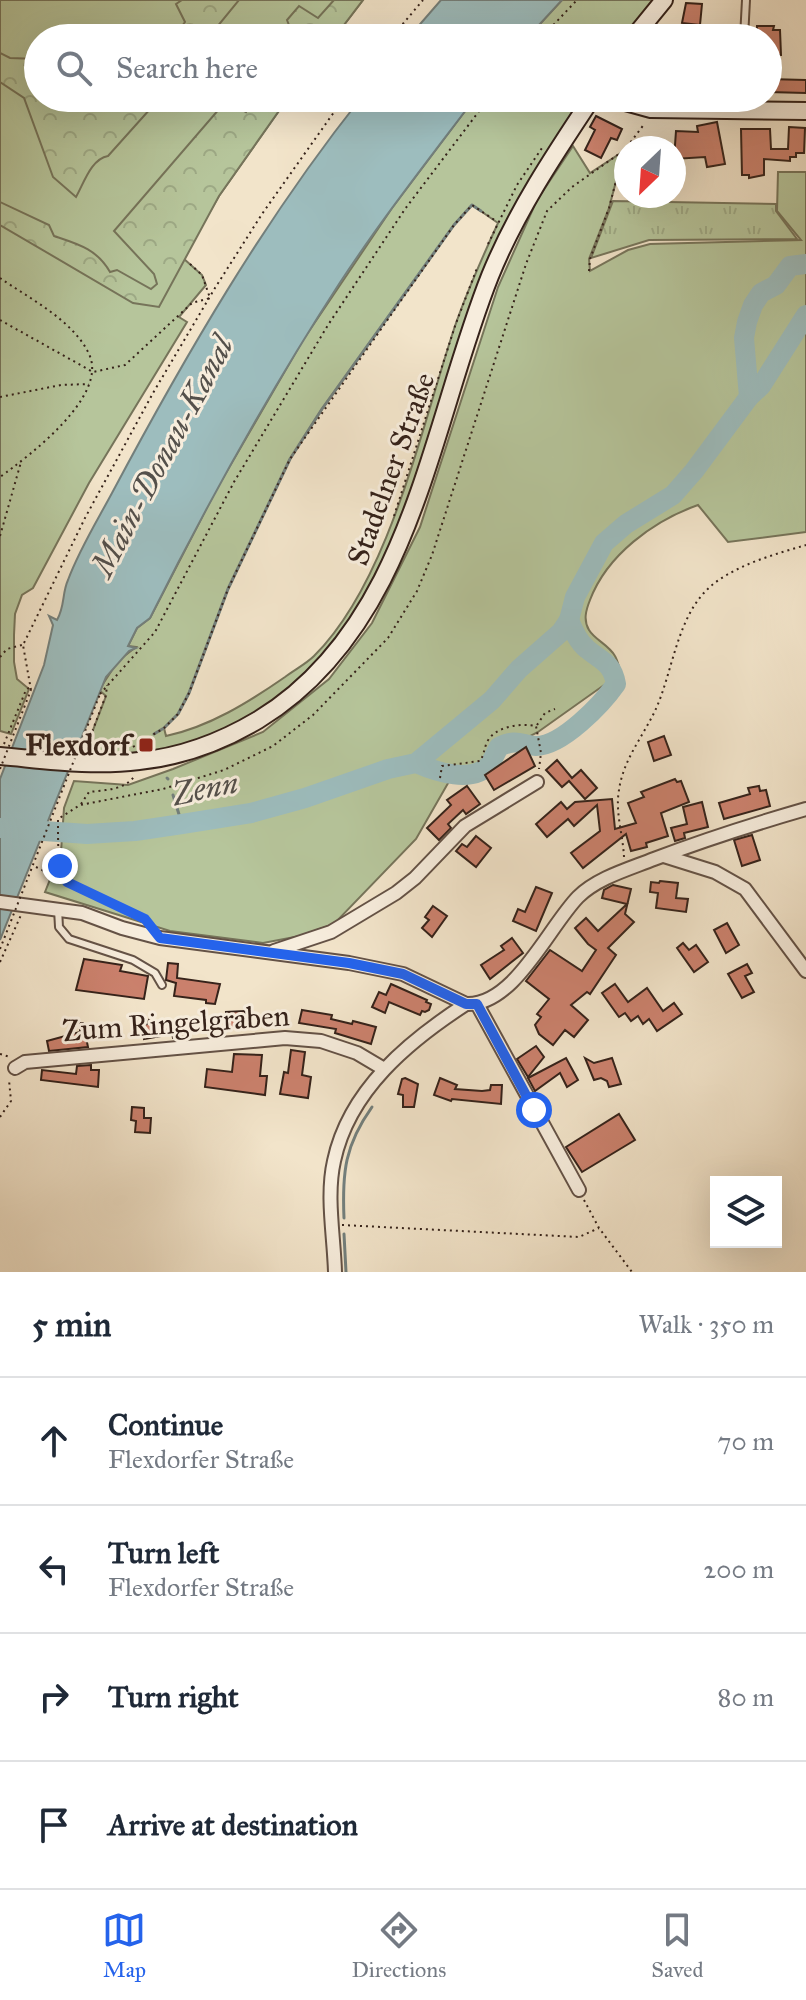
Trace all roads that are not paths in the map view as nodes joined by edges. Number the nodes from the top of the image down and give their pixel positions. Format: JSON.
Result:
{"nodes":[{"id":1,"x":664,"y":0,"type":"edge"},
{"id":2,"x":746,"y":0,"type":"edge"},
{"id":3,"x":644,"y":24,"type":"edge"},
{"id":4,"x":745,"y":24,"type":"edge"},
{"id":5,"x":782,"y":111,"type":"edge"},
{"id":6,"x":806,"y":111,"type":"edge"},
{"id":7,"x":583,"y":112,"type":"edge"},
{"id":8,"x":2,"y":750,"type":"edge"},
{"id":9,"x":537,"y":782,"type":"road end"},
{"id":10,"x":806,"y":809,"type":"edge"},
{"id":11,"x":664,"y":856,"type":"junction"},
{"id":12,"x":0,"y":902,"type":"edge"},
{"id":13,"x":58,"y":909,"type":"junction"},
{"id":14,"x":270,"y":952,"type":"junction"},
{"id":15,"x":806,"y":971,"type":"edge"},
{"id":16,"x":162,"y":985,"type":"dead end"},
{"id":17,"x":471,"y":1004,"type":"junction"},
{"id":18,"x":15,"y":1068,"type":"road end"},
{"id":19,"x":384,"y":1069,"type":"junction"},
{"id":20,"x":579,"y":1190,"type":"road end"},
{"id":21,"x":335,"y":1272,"type":"edge"}],
"edges":[{"from":1,"to":3,"type":"main road"},
{"from":2,"to":4,"type":"lane"},
{"from":5,"to":6,"type":"main road"},
{"from":7,"to":8,"type":"main road","name":"Stadelner Straße"},
{"from":9,"to":14,"type":"street"},
{"from":10,"to":11,"type":"street"},
{"from":11,"to":15,"type":"street"},
{"from":11,"to":17,"type":"street"},
{"from":12,"to":13,"type":"street"},
{"from":13,"to":14,"type":"street"},
{"from":13,"to":16,"type":"lane"},
{"from":14,"to":17,"type":"street"},
{"from":17,"to":19,"type":"street"},
{"from":17,"to":20,"type":"street"},
{"from":18,"to":19,"type":"street","name":"Zum Ringelgraben"},
{"from":19,"to":21,"type":"street"}]}
